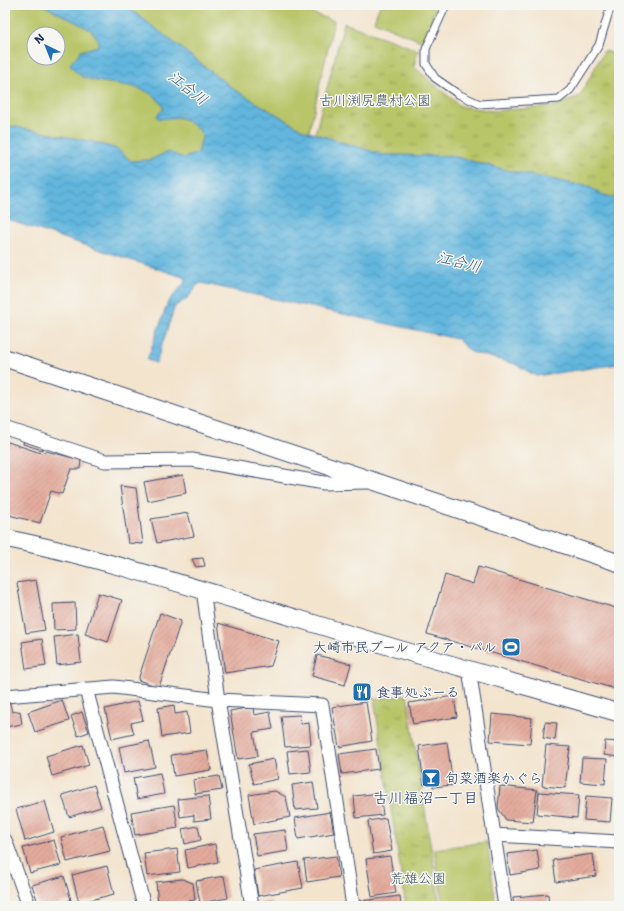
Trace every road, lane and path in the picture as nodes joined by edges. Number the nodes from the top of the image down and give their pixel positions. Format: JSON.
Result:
{"nodes":[{"id":1,"x":446,"y":5,"type":"edge"},
{"id":2,"x":611,"y":5,"type":"edge"},
{"id":3,"x":5,"y":358,"type":"edge"},
{"id":4,"x":5,"y":428,"type":"edge"},
{"id":5,"x":376,"y":482,"type":"junction"},
{"id":6,"x":5,"y":538,"type":"edge"},
{"id":7,"x":619,"y":563,"type":"edge"},
{"id":8,"x":203,"y":589,"type":"junction"},
{"id":9,"x":469,"y":669,"type":"junction"},
{"id":10,"x":86,"y":690,"type":"junction"},
{"id":11,"x":5,"y":696,"type":"edge"},
{"id":12,"x":218,"y":700,"type":"junction"},
{"id":13,"x":619,"y":713,"type":"edge"},
{"id":14,"x":494,"y":835,"type":"junction"},
{"id":15,"x":5,"y":840,"type":"edge"},
{"id":16,"x":619,"y":842,"type":"edge"},
{"id":17,"x":29,"y":906,"type":"edge"},
{"id":18,"x":144,"y":906,"type":"edge"},
{"id":19,"x":252,"y":906,"type":"edge"},
{"id":20,"x":353,"y":906,"type":"edge"},
{"id":21,"x":505,"y":906,"type":"edge"}],
"edges":[{"from":1,"to":2,"type":"lane"},
{"from":3,"to":5,"type":"street"},
{"from":4,"to":5,"type":"street"},
{"from":5,"to":7,"type":"street"},
{"from":6,"to":8,"type":"street"},
{"from":8,"to":9,"type":"street"},
{"from":8,"to":12,"type":"street"},
{"from":9,"to":13,"type":"street"},
{"from":9,"to":14,"type":"street"},
{"from":10,"to":11,"type":"street"},
{"from":10,"to":12,"type":"street"},
{"from":10,"to":18,"type":"street"},
{"from":12,"to":19,"type":"street"},
{"from":12,"to":20,"type":"street"},
{"from":14,"to":16,"type":"street"},
{"from":14,"to":21,"type":"street"},
{"from":15,"to":17,"type":"street"}]}
